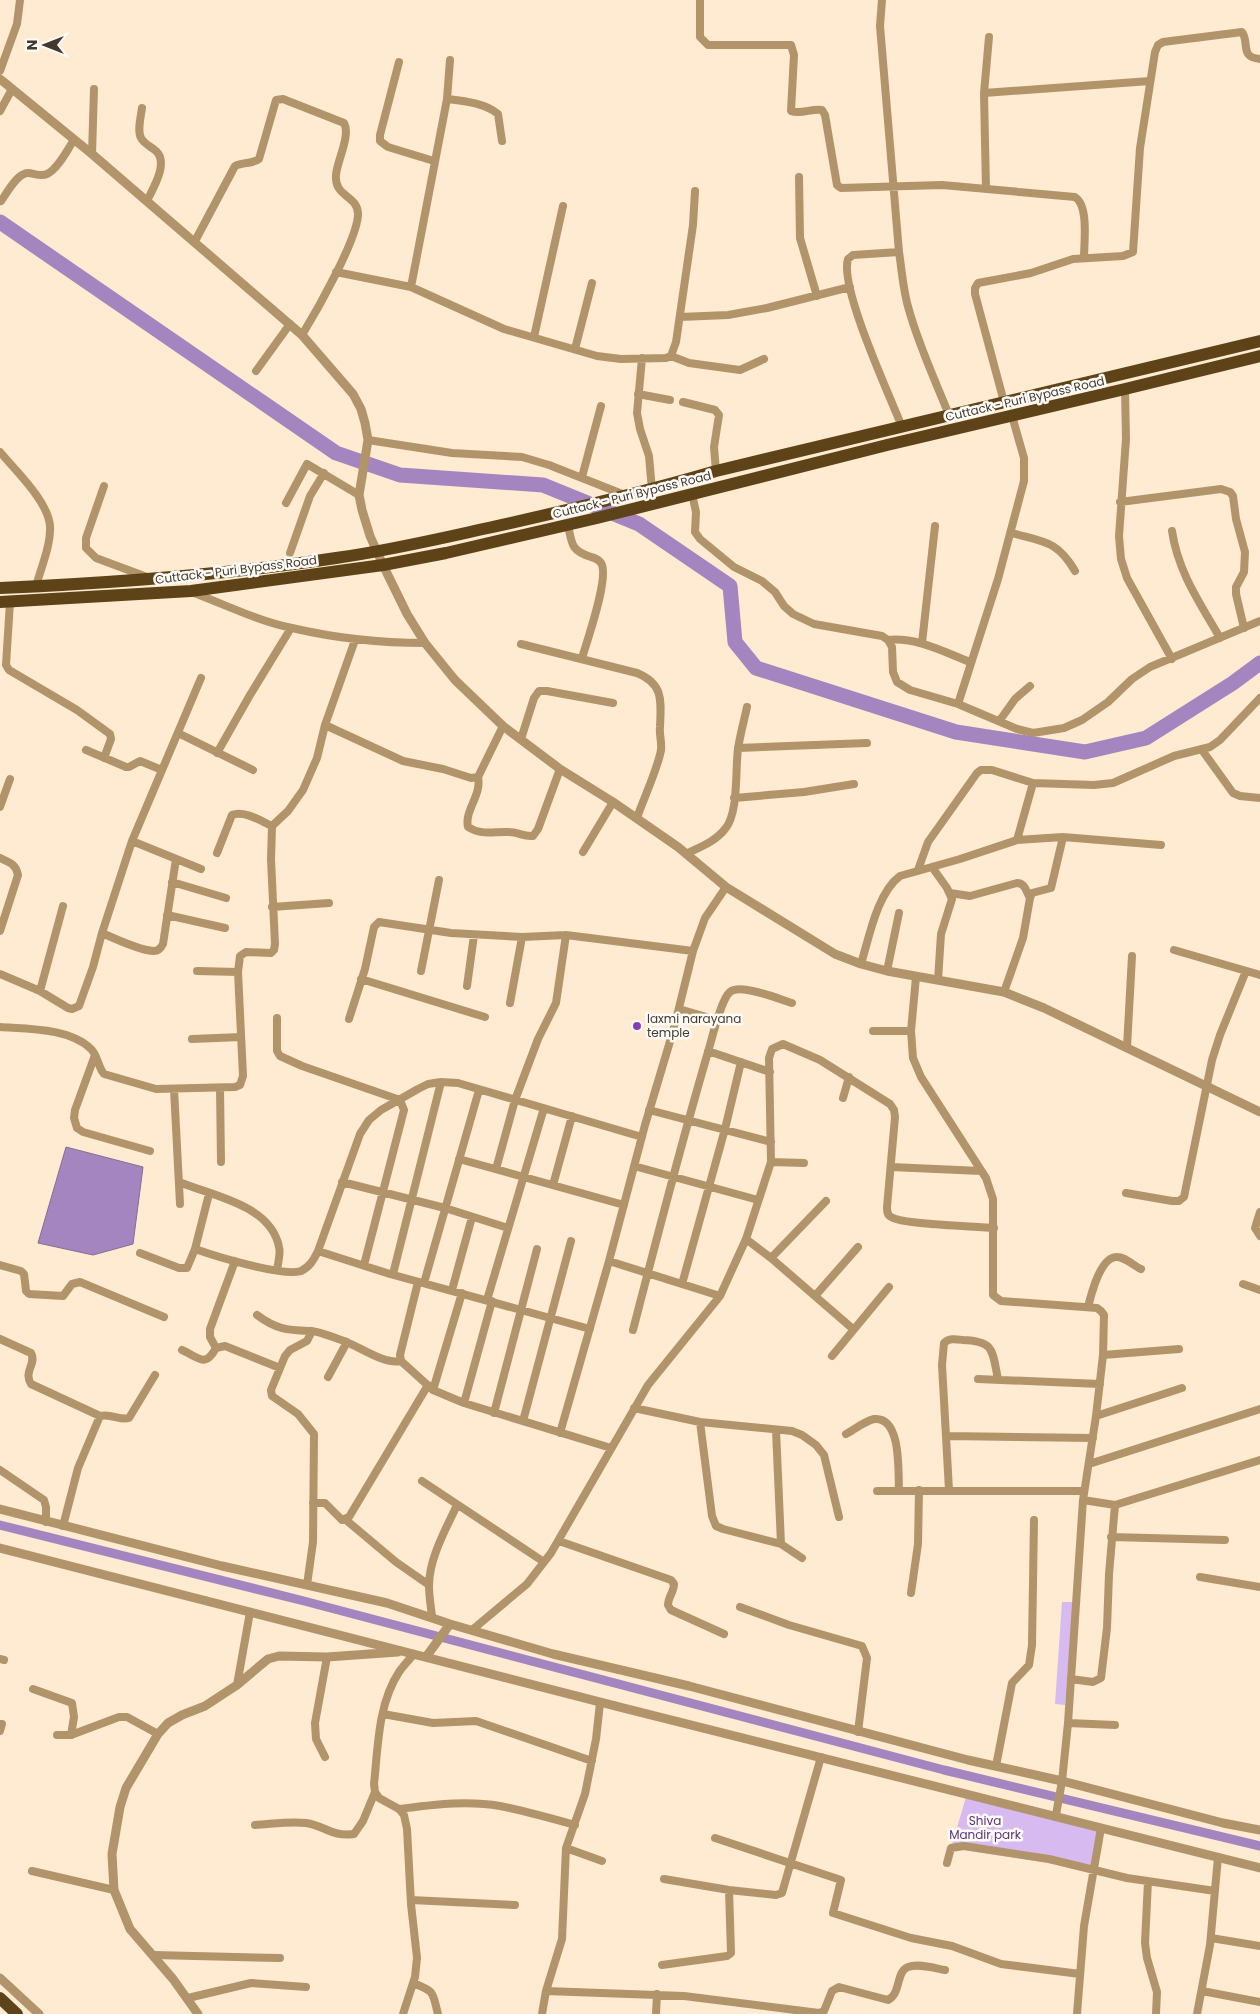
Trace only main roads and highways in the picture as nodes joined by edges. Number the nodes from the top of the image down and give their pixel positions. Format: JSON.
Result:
{"nodes":[{"id":1,"x":1260,"y":341,"type":"edge"},
{"id":2,"x":1260,"y":356,"type":"edge"},
{"id":3,"x":0,"y":588,"type":"edge"},
{"id":4,"x":5,"y":602,"type":"edge"},
{"id":5,"x":0,"y":1998,"type":"edge"},
{"id":6,"x":17,"y":2014,"type":"edge"}],
"edges":[{"from":1,"to":3,"type":"highway","name":"Cuttack - Puri Bypass Road"},
{"from":2,"to":4,"type":"highway","name":"Cuttack - Puri Bypass Road"},
{"from":5,"to":6,"type":"highway"}]}
